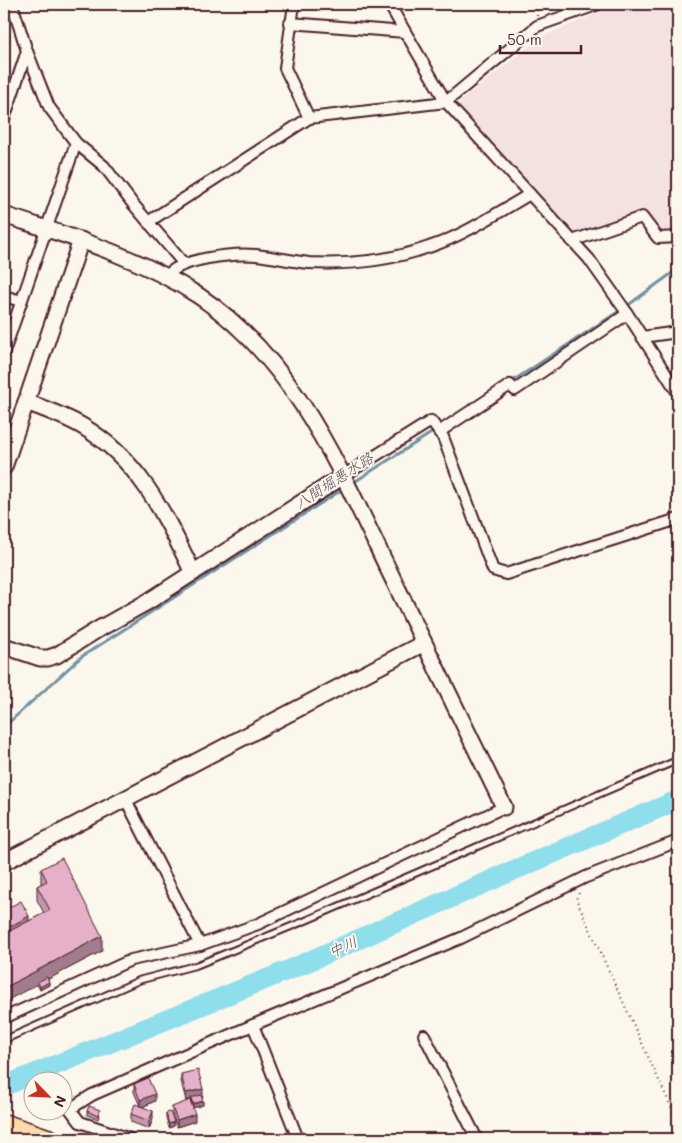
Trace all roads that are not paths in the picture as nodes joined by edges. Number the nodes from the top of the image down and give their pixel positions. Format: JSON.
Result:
{"nodes":[{"id":1,"x":12,"y":4,"type":"edge"},
{"id":2,"x":294,"y":4,"type":"edge"},
{"id":3,"x":390,"y":4,"type":"edge"},
{"id":4,"x":600,"y":4,"type":"edge"},
{"id":5,"x":290,"y":22,"type":"junction"},
{"id":6,"x":404,"y":32,"type":"junction"},
{"id":7,"x":28,"y":51,"type":"junction"},
{"id":8,"x":446,"y":102,"type":"junction"},
{"id":9,"x":310,"y":118,"type":"junction"},
{"id":10,"x":4,"y":119,"type":"edge"},
{"id":11,"x":76,"y":143,"type":"junction"},
{"id":12,"x":530,"y":194,"type":"junction"},
{"id":13,"x":4,"y":215,"type":"edge"},
{"id":14,"x":148,"y":222,"type":"junction"},
{"id":15,"x":47,"y":229,"type":"junction"},
{"id":16,"x":678,"y":237,"type":"edge"},
{"id":17,"x":81,"y":240,"type":"junction"},
{"id":18,"x":572,"y":241,"type":"junction"},
{"id":19,"x":184,"y":264,"type":"junction"},
{"id":20,"x":166,"y":277,"type":"junction"},
{"id":21,"x":4,"y":296,"type":"edge"},
{"id":22,"x":21,"y":302,"type":"junction"},
{"id":23,"x":624,"y":309,"type":"junction"},
{"id":24,"x":678,"y":332,"type":"edge"},
{"id":25,"x":642,"y":337,"type":"junction"},
{"id":26,"x":4,"y":352,"type":"edge"},
{"id":27,"x":678,"y":393,"type":"edge"},
{"id":28,"x":26,"y":402,"type":"junction"},
{"id":29,"x":437,"y":429,"type":"junction"},
{"id":30,"x":4,"y":467,"type":"edge"},
{"id":31,"x":346,"y":483,"type":"junction"},
{"id":32,"x":678,"y":519,"type":"edge"},
{"id":33,"x":193,"y":573,"type":"junction"},
{"id":34,"x":424,"y":642,"type":"junction"},
{"id":35,"x":4,"y":646,"type":"edge"},
{"id":36,"x":678,"y":760,"type":"edge"},
{"id":37,"x":125,"y":798,"type":"junction"},
{"id":38,"x":504,"y":807,"type":"joint"},
{"id":39,"x":678,"y":841,"type":"edge"},
{"id":40,"x":4,"y":862,"type":"edge"},
{"id":41,"x":200,"y":945,"type":"junction"},
{"id":42,"x":4,"y":1018,"type":"edge"},
{"id":43,"x":253,"y":1025,"type":"junction"},
{"id":44,"x":424,"y":1035,"type":"dead end"},
{"id":45,"x":4,"y":1040,"type":"edge"},
{"id":46,"x":4,"y":1124,"type":"edge"},
{"id":47,"x":49,"y":1139,"type":"edge"},
{"id":48,"x":130,"y":1139,"type":"edge"},
{"id":49,"x":298,"y":1139,"type":"edge"},
{"id":50,"x":477,"y":1139,"type":"edge"}],
"edges":[{"from":1,"to":7,"type":"street"},
{"from":2,"to":5,"type":"street"},
{"from":3,"to":6,"type":"street"},
{"from":4,"to":8,"type":"street"},
{"from":5,"to":6,"type":"street"},
{"from":5,"to":9,"type":"street"},
{"from":6,"to":8,"type":"street"},
{"from":7,"to":10,"type":"street"},
{"from":7,"to":11,"type":"street"},
{"from":8,"to":9,"type":"street"},
{"from":8,"to":12,"type":"street"},
{"from":9,"to":14,"type":"street"},
{"from":11,"to":14,"type":"street"},
{"from":11,"to":15,"type":"street"},
{"from":12,"to":18,"type":"street"},
{"from":12,"to":19,"type":"street"},
{"from":13,"to":15,"type":"street"},
{"from":14,"to":19,"type":"street"},
{"from":15,"to":17,"type":"street"},
{"from":15,"to":22,"type":"street"},
{"from":16,"to":18,"type":"street"},
{"from":17,"to":20,"type":"street"},
{"from":17,"to":28,"type":"street"},
{"from":18,"to":23,"type":"street"},
{"from":19,"to":20,"type":"street"},
{"from":20,"to":31,"type":"street"},
{"from":21,"to":22,"type":"street"},
{"from":22,"to":26,"type":"street"},
{"from":23,"to":25,"type":"street"},
{"from":23,"to":29,"type":"street"},
{"from":24,"to":25,"type":"street"},
{"from":25,"to":27,"type":"street"},
{"from":28,"to":30,"type":"street"},
{"from":28,"to":33,"type":"street"},
{"from":29,"to":31,"type":"street"},
{"from":29,"to":32,"type":"street"},
{"from":31,"to":33,"type":"street"},
{"from":31,"to":34,"type":"street"},
{"from":33,"to":35,"type":"street"},
{"from":34,"to":37,"type":"street"},
{"from":34,"to":38,"type":"street"},
{"from":36,"to":45,"type":"lane"},
{"from":37,"to":40,"type":"street"},
{"from":37,"to":41,"type":"street"},
{"from":38,"to":41,"type":"street"},
{"from":39,"to":43,"type":"street"},
{"from":41,"to":42,"type":"street"},
{"from":43,"to":48,"type":"street"},
{"from":43,"to":49,"type":"street"},
{"from":44,"to":50,"type":"street"},
{"from":46,"to":47,"type":"highway"}]}
